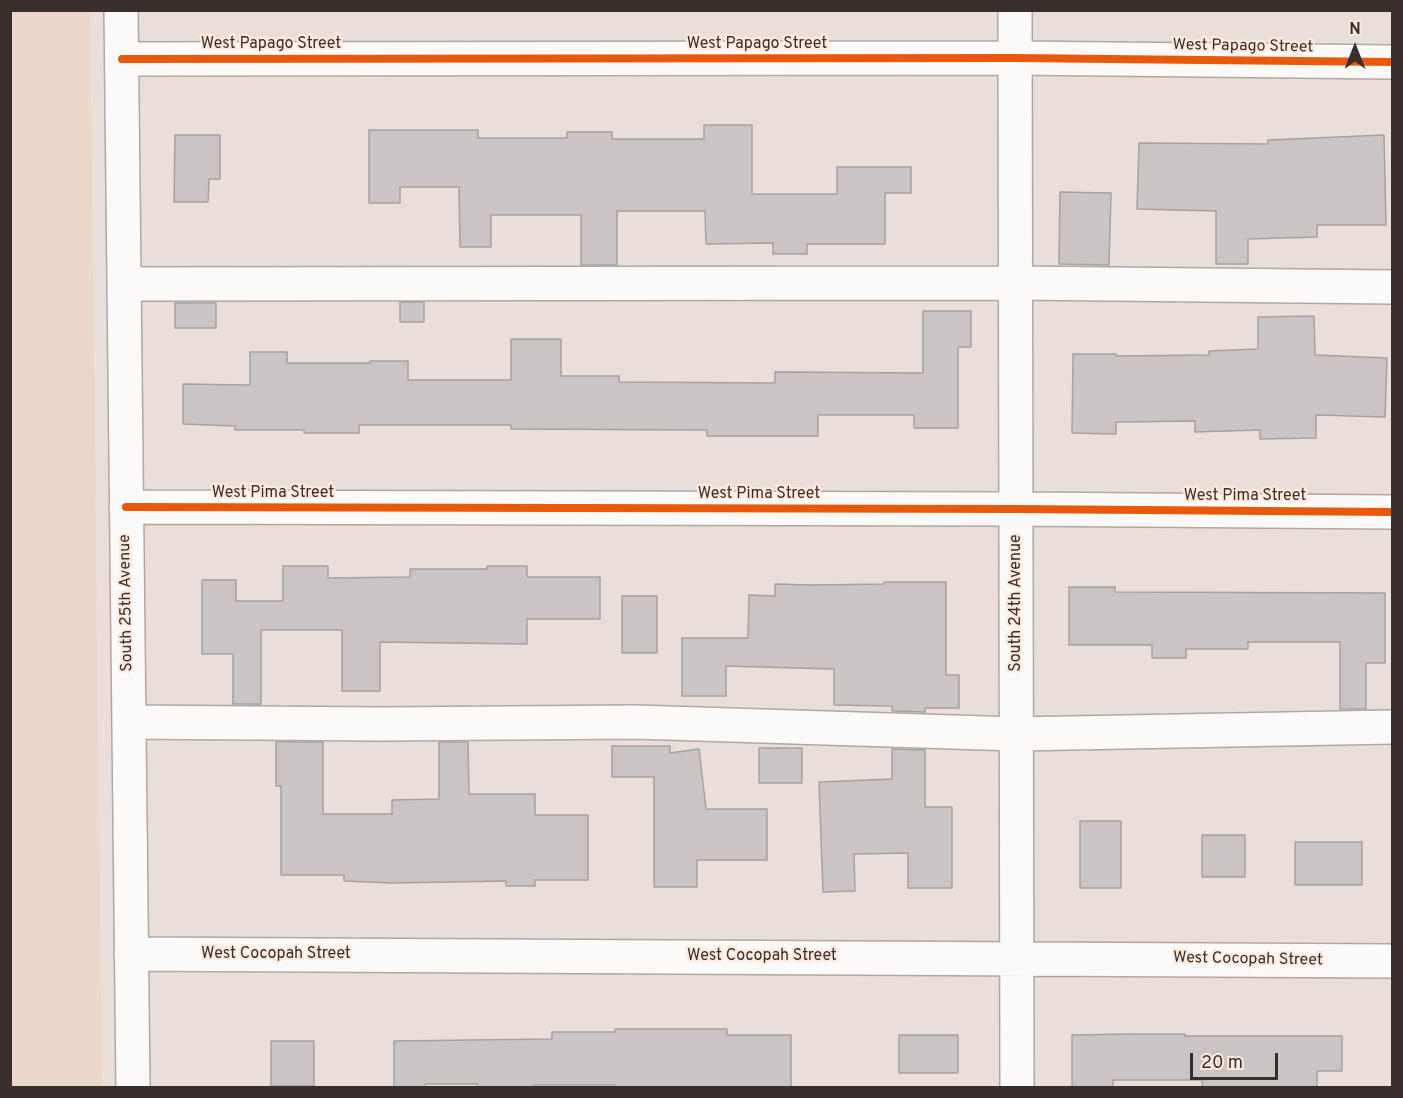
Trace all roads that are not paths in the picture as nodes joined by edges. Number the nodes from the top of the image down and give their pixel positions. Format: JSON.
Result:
{"nodes":[{"id":1,"x":122,"y":10,"type":"edge"},
{"id":2,"x":1015,"y":10,"type":"edge"},
{"id":3,"x":122,"y":58,"type":"junction"},
{"id":4,"x":1016,"y":58,"type":"junction"},
{"id":5,"x":1392,"y":62,"type":"edge"},
{"id":6,"x":1016,"y":283,"type":"junction"},
{"id":7,"x":124,"y":284,"type":"junction"},
{"id":8,"x":1392,"y":287,"type":"edge"},
{"id":9,"x":126,"y":507,"type":"junction"},
{"id":10,"x":1016,"y":509,"type":"junction"},
{"id":11,"x":1392,"y":512,"type":"edge"},
{"id":12,"x":129,"y":722,"type":"junction"},
{"id":13,"x":1392,"y":727,"type":"edge"},
{"id":14,"x":1017,"y":734,"type":"junction"},
{"id":15,"x":131,"y":954,"type":"junction"},
{"id":16,"x":1018,"y":958,"type":"junction"},
{"id":17,"x":1392,"y":962,"type":"edge"},
{"id":18,"x":133,"y":1088,"type":"edge"},
{"id":19,"x":1017,"y":1088,"type":"edge"}],
"edges":[{"from":1,"to":3,"type":"street","name":"South 25th Avenue"},
{"from":2,"to":4,"type":"street","name":"South 24th Avenue"},
{"from":3,"to":4,"type":"street","name":"West Papago Street"},
{"from":3,"to":7,"type":"street","name":"South 25th Avenue"},
{"from":4,"to":5,"type":"street","name":"West Papago Street"},
{"from":4,"to":6,"type":"street","name":"South 24th Avenue"},
{"from":6,"to":7,"type":"street"},
{"from":6,"to":8,"type":"street"},
{"from":6,"to":10,"type":"street","name":"South 24th Avenue"},
{"from":7,"to":9,"type":"street","name":"South 25th Avenue"},
{"from":9,"to":10,"type":"street","name":"West Pima Street"},
{"from":9,"to":12,"type":"street","name":"South 25th Avenue"},
{"from":10,"to":11,"type":"street","name":"West Pima Street"},
{"from":10,"to":14,"type":"street","name":"South 24th Avenue"},
{"from":12,"to":14,"type":"street"},
{"from":12,"to":15,"type":"street","name":"South 25th Avenue"},
{"from":13,"to":14,"type":"street"},
{"from":14,"to":16,"type":"street","name":"South 24th Avenue"},
{"from":15,"to":16,"type":"street","name":"West Cocopah Street"},
{"from":15,"to":18,"type":"street","name":"South 25th Avenue"},
{"from":16,"to":17,"type":"street","name":"West Cocopah Street"},
{"from":16,"to":19,"type":"street","name":"South 24th Avenue"}]}
